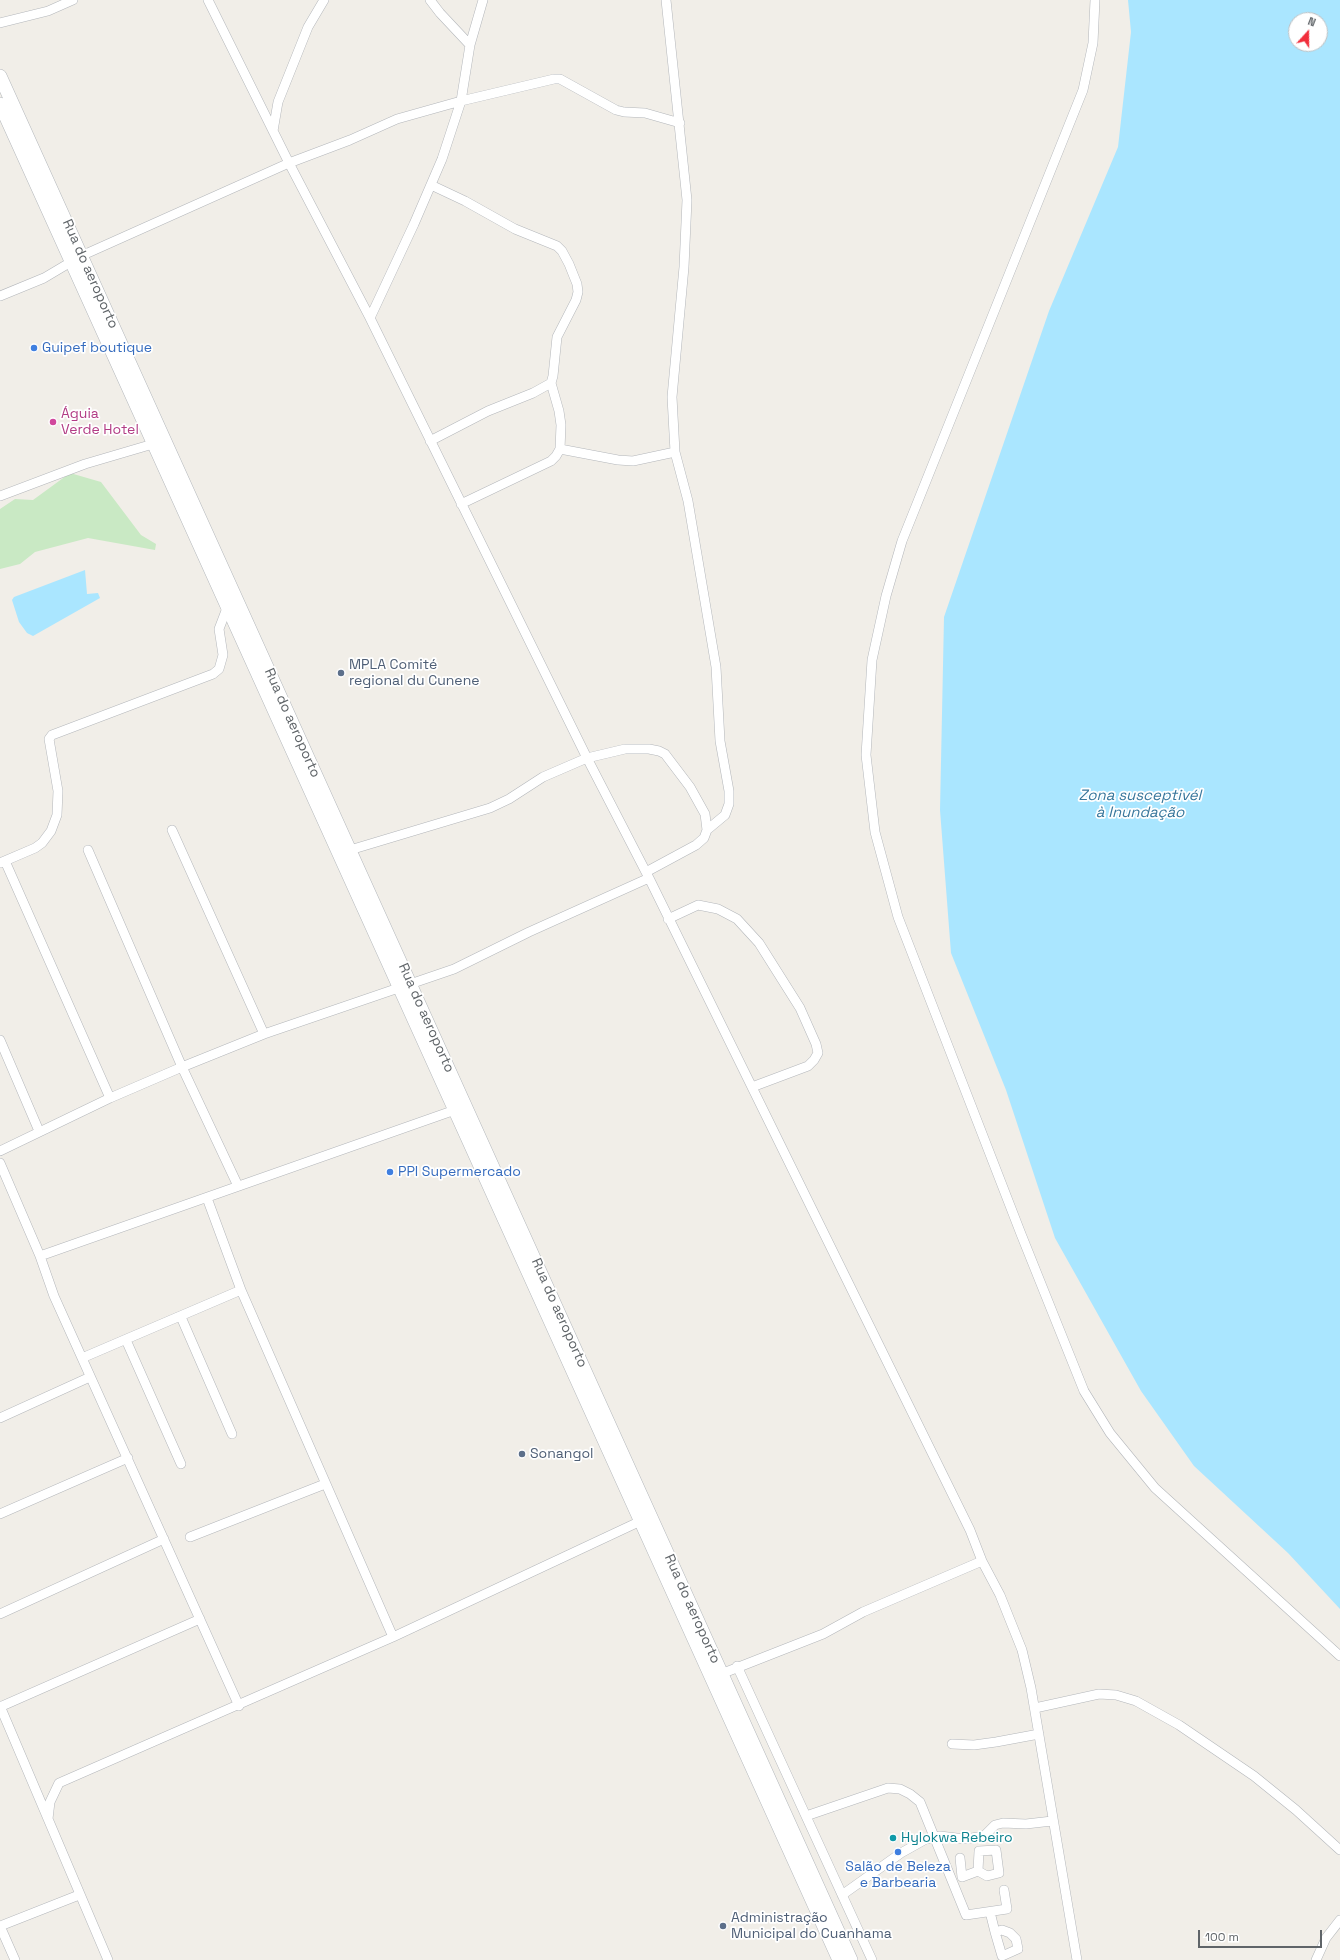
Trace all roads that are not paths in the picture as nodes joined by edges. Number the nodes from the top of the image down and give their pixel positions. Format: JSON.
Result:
{"nodes":[{"id":1,"x":73,"y":0,"type":"edge"},
{"id":2,"x":208,"y":0,"type":"edge"},
{"id":3,"x":324,"y":0,"type":"edge"},
{"id":4,"x":430,"y":0,"type":"edge"},
{"id":5,"x":483,"y":0,"type":"edge"},
{"id":6,"x":666,"y":0,"type":"edge"},
{"id":7,"x":1095,"y":0,"type":"edge"},
{"id":8,"x":0,"y":23,"type":"edge"},
{"id":9,"x":470,"y":45,"type":"junction"},
{"id":10,"x":0,"y":76,"type":"edge"},
{"id":11,"x":461,"y":101,"type":"junction"},
{"id":12,"x":0,"y":104,"type":"edge"},
{"id":13,"x":680,"y":123,"type":"junction"},
{"id":14,"x":273,"y":130,"type":"junction"},
{"id":15,"x":289,"y":163,"type":"junction"},
{"id":16,"x":431,"y":185,"type":"junction"},
{"id":17,"x":76,"y":259,"type":"junction"},
{"id":18,"x":0,"y":296,"type":"edge"},
{"id":19,"x":370,"y":318,"type":"junction"},
{"id":20,"x":551,"y":383,"type":"junction"},
{"id":21,"x":430,"y":441,"type":"junction"},
{"id":22,"x":153,"y":444,"type":"junction"},
{"id":23,"x":560,"y":449,"type":"junction"},
{"id":24,"x":675,"y":452,"type":"junction"},
{"id":25,"x":0,"y":496,"type":"edge"},
{"id":26,"x":461,"y":504,"type":"junction"},
{"id":27,"x":232,"y":606,"type":"junction"},
{"id":28,"x":587,"y":758,"type":"junction"},
{"id":29,"x":172,"y":830,"type":"dead end"},
{"id":30,"x":707,"y":830,"type":"junction"},
{"id":31,"x":88,"y":850,"type":"dead end"},
{"id":32,"x":350,"y":850,"type":"junction"},
{"id":33,"x":2,"y":862,"type":"edge"},
{"id":34,"x":647,"y":875,"type":"junction"},
{"id":35,"x":668,"y":919,"type":"junction"},
{"id":36,"x":405,"y":985,"type":"junction"},
{"id":37,"x":264,"y":1034,"type":"junction"},
{"id":38,"x":0,"y":1040,"type":"edge"},
{"id":39,"x":182,"y":1067,"type":"junction"},
{"id":40,"x":752,"y":1087,"type":"junction"},
{"id":41,"x":110,"y":1098,"type":"junction"},
{"id":42,"x":455,"y":1110,"type":"junction"},
{"id":43,"x":39,"y":1131,"type":"junction"},
{"id":44,"x":0,"y":1151,"type":"edge"},
{"id":45,"x":0,"y":1163,"type":"edge"},
{"id":46,"x":238,"y":1186,"type":"junction"},
{"id":47,"x":207,"y":1198,"type":"junction"},
{"id":48,"x":40,"y":1256,"type":"junction"},
{"id":49,"x":241,"y":1290,"type":"junction"},
{"id":50,"x":181,"y":1317,"type":"junction"},
{"id":51,"x":126,"y":1340,"type":"junction"},
{"id":52,"x":82,"y":1358,"type":"junction"},
{"id":53,"x":90,"y":1377,"type":"junction"},
{"id":54,"x":0,"y":1418,"type":"edge"},
{"id":55,"x":232,"y":1434,"type":"dead end"},
{"id":56,"x":128,"y":1458,"type":"junction"},
{"id":57,"x":181,"y":1464,"type":"dead end"},
{"id":58,"x":325,"y":1484,"type":"junction"},
{"id":59,"x":0,"y":1514,"type":"edge"},
{"id":60,"x":645,"y":1519,"type":"junction"},
{"id":61,"x":190,"y":1537,"type":"dead end"},
{"id":62,"x":164,"y":1539,"type":"junction"},
{"id":63,"x":982,"y":1561,"type":"junction"},
{"id":64,"x":0,"y":1614,"type":"edge"},
{"id":65,"x":200,"y":1619,"type":"junction"},
{"id":66,"x":394,"y":1637,"type":"junction"},
{"id":67,"x":1340,"y":1656,"type":"edge"},
{"id":68,"x":738,"y":1666,"type":"junction"},
{"id":69,"x":721,"y":1674,"type":"junction"},
{"id":70,"x":239,"y":1706,"type":"junction"},
{"id":71,"x":0,"y":1707,"type":"edge"},
{"id":72,"x":1035,"y":1708,"type":"junction"},
{"id":73,"x":1039,"y":1734,"type":"junction"},
{"id":74,"x":952,"y":1744,"type":"dead end"},
{"id":75,"x":806,"y":1816,"type":"junction"},
{"id":76,"x":48,"y":1819,"type":"junction"},
{"id":77,"x":1052,"y":1822,"type":"junction"},
{"id":78,"x":989,"y":1829,"type":"junction"},
{"id":79,"x":935,"y":1837,"type":"junction"},
{"id":80,"x":989,"y":1850,"type":"junction"},
{"id":81,"x":1340,"y":1850,"type":"edge"},
{"id":82,"x":960,"y":1858,"type":"dead end"},
{"id":83,"x":978,"y":1871,"type":"junction"},
{"id":84,"x":1004,"y":1890,"type":"dead end"},
{"id":85,"x":79,"y":1895,"type":"junction"},
{"id":86,"x":842,"y":1895,"type":"junction"},
{"id":87,"x":990,"y":1912,"type":"junction"},
{"id":88,"x":1340,"y":1920,"type":"edge"},
{"id":89,"x":0,"y":1926,"type":"edge"},
{"id":90,"x":995,"y":1932,"type":"dead end"},
{"id":91,"x":15,"y":1960,"type":"edge"},
{"id":92,"x":108,"y":1960,"type":"edge"},
{"id":93,"x":839,"y":1960,"type":"edge"},
{"id":94,"x":851,"y":1960,"type":"edge"},
{"id":95,"x":872,"y":1960,"type":"edge"},
{"id":96,"x":1077,"y":1960,"type":"edge"},
{"id":97,"x":1316,"y":1960,"type":"edge"}],
"edges":[{"from":1,"to":8,"type":"street"},
{"from":2,"to":14,"type":"street"},
{"from":3,"to":14,"type":"street"},
{"from":4,"to":9,"type":"street"},
{"from":5,"to":9,"type":"street"},
{"from":6,"to":13,"type":"street"},
{"from":7,"to":67,"type":"street"},
{"from":9,"to":11,"type":"street"},
{"from":10,"to":17,"type":"main road","name":"Rua do aeroporto"},
{"from":11,"to":13,"type":"street"},
{"from":11,"to":15,"type":"street"},
{"from":11,"to":16,"type":"street"},
{"from":12,"to":17,"type":"main road","name":"Rua do aeroporto"},
{"from":13,"to":24,"type":"street"},
{"from":14,"to":15,"type":"street"},
{"from":15,"to":17,"type":"street"},
{"from":15,"to":19,"type":"street"},
{"from":16,"to":19,"type":"street"},
{"from":16,"to":20,"type":"street"},
{"from":17,"to":18,"type":"street"},
{"from":17,"to":22,"type":"main road","name":"Rua do aeroporto"},
{"from":17,"to":27,"type":"main road","name":"Rua do aeroporto"},
{"from":19,"to":21,"type":"street"},
{"from":20,"to":21,"type":"street"},
{"from":20,"to":23,"type":"street"},
{"from":21,"to":26,"type":"street"},
{"from":22,"to":25,"type":"street"},
{"from":22,"to":27,"type":"main road","name":"Rua do aeroporto"},
{"from":23,"to":24,"type":"street"},
{"from":23,"to":26,"type":"street"},
{"from":24,"to":30,"type":"street"},
{"from":26,"to":28,"type":"street"},
{"from":27,"to":32,"type":"main road","name":"Rua do aeroporto"},
{"from":27,"to":33,"type":"street"},
{"from":27,"to":36,"type":"main road","name":"Rua do aeroporto"},
{"from":28,"to":30,"type":"street"},
{"from":28,"to":32,"type":"street"},
{"from":28,"to":34,"type":"street"},
{"from":29,"to":37,"type":"street"},
{"from":30,"to":34,"type":"street"},
{"from":31,"to":39,"type":"street"},
{"from":32,"to":36,"type":"main road","name":"Rua do aeroporto"},
{"from":33,"to":41,"type":"street"},
{"from":34,"to":35,"type":"street"},
{"from":34,"to":36,"type":"street"},
{"from":35,"to":40,"type":"street"},
{"from":35,"to":40,"type":"street"},
{"from":36,"to":37,"type":"street"},
{"from":36,"to":42,"type":"main road","name":"Rua do aeroporto"},
{"from":36,"to":60,"type":"main road","name":"Rua do aeroporto"},
{"from":37,"to":39,"type":"street"},
{"from":38,"to":43,"type":"street"},
{"from":39,"to":41,"type":"street"},
{"from":39,"to":46,"type":"street"},
{"from":40,"to":63,"type":"street"},
{"from":41,"to":43,"type":"street"},
{"from":42,"to":46,"type":"street"},
{"from":42,"to":60,"type":"main road","name":"Rua do aeroporto"},
{"from":43,"to":44,"type":"street"},
{"from":45,"to":48,"type":"street"},
{"from":46,"to":47,"type":"street"},
{"from":47,"to":48,"type":"street"},
{"from":47,"to":49,"type":"street"},
{"from":48,"to":52,"type":"street"},
{"from":49,"to":50,"type":"street"},
{"from":49,"to":58,"type":"street"},
{"from":50,"to":51,"type":"street"},
{"from":50,"to":55,"type":"street"},
{"from":51,"to":52,"type":"street"},
{"from":51,"to":57,"type":"street"},
{"from":52,"to":53,"type":"street"},
{"from":53,"to":54,"type":"street"},
{"from":53,"to":56,"type":"street"},
{"from":56,"to":59,"type":"street"},
{"from":56,"to":62,"type":"street"},
{"from":58,"to":61,"type":"street"},
{"from":58,"to":66,"type":"street"},
{"from":60,"to":66,"type":"street"},
{"from":60,"to":69,"type":"main road","name":"Rua do aeroporto"},
{"from":60,"to":93,"type":"main road","name":"Rua do aeroporto"},
{"from":62,"to":64,"type":"street"},
{"from":62,"to":65,"type":"street"},
{"from":63,"to":68,"type":"street"},
{"from":63,"to":72,"type":"street"},
{"from":65,"to":70,"type":"street"},
{"from":65,"to":71,"type":"street"},
{"from":66,"to":70,"type":"street"},
{"from":68,"to":69,"type":"street"},
{"from":68,"to":75,"type":"street"},
{"from":69,"to":94,"type":"main road","name":"Rua do aeroporto"},
{"from":70,"to":76,"type":"street"},
{"from":71,"to":76,"type":"street"},
{"from":72,"to":73,"type":"street"},
{"from":72,"to":81,"type":"street"},
{"from":73,"to":74,"type":"street"},
{"from":73,"to":77,"type":"street"},
{"from":75,"to":79,"type":"street"},
{"from":75,"to":86,"type":"street"},
{"from":76,"to":85,"type":"street"},
{"from":77,"to":78,"type":"street"},
{"from":77,"to":96,"type":"street"},
{"from":78,"to":79,"type":"street"},
{"from":78,"to":80,"type":"street"},
{"from":79,"to":86,"type":"street"},
{"from":79,"to":87,"type":"street"},
{"from":80,"to":83,"type":"street"},
{"from":80,"to":83,"type":"street"},
{"from":82,"to":83,"type":"street"},
{"from":84,"to":87,"type":"street"},
{"from":85,"to":89,"type":"street"},
{"from":85,"to":92,"type":"street"},
{"from":86,"to":95,"type":"street"},
{"from":87,"to":90,"type":"street"},
{"from":88,"to":97,"type":"street"},
{"from":89,"to":91,"type":"street"}]}
